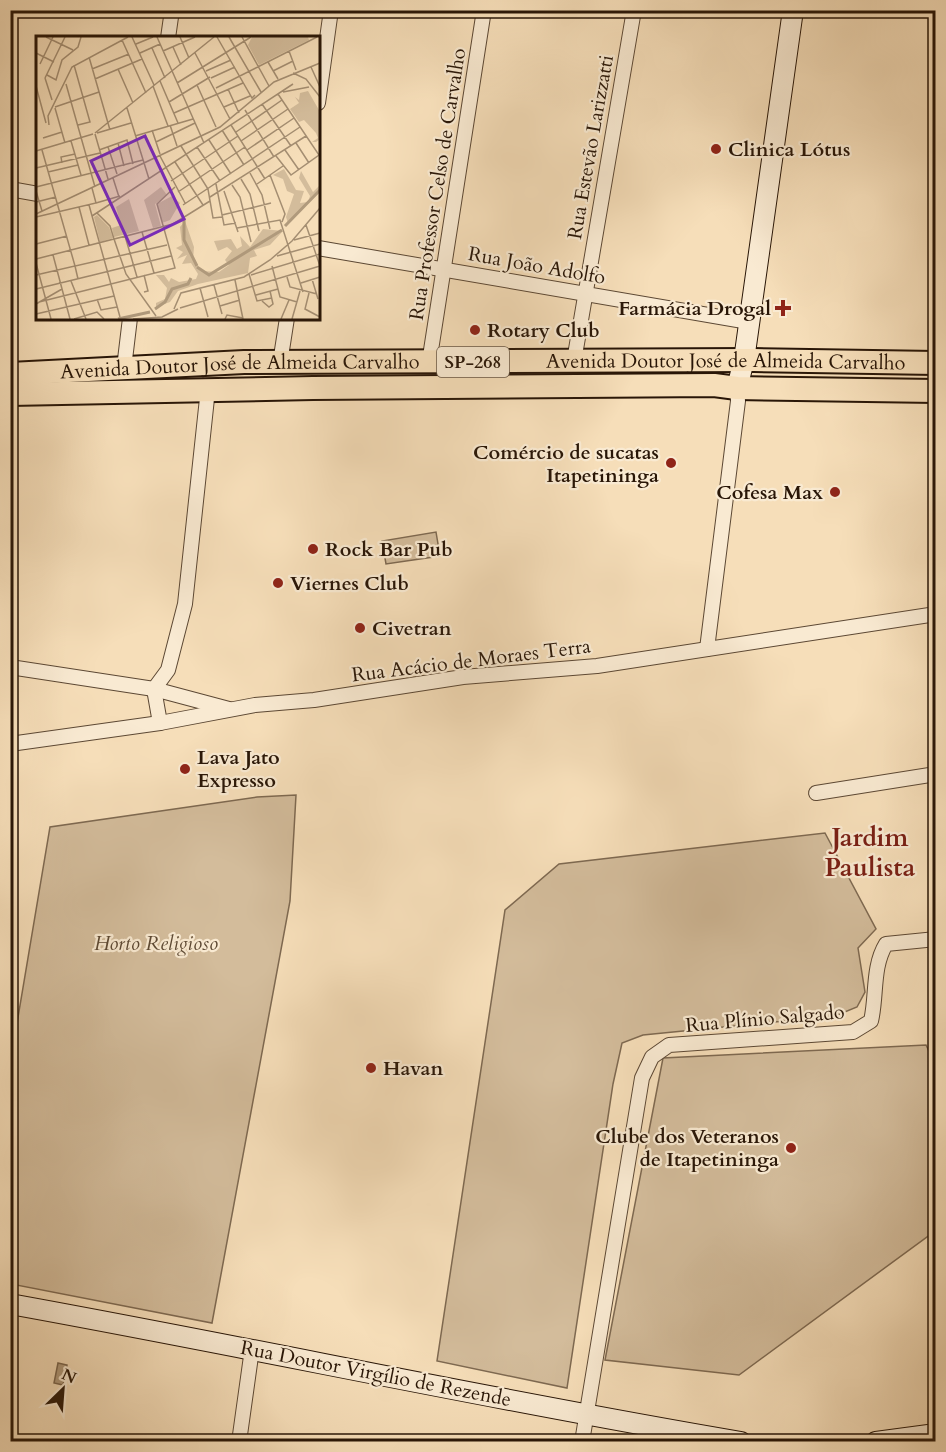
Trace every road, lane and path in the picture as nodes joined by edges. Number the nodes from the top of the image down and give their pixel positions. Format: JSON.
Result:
{"nodes":[{"id":1,"x":172,"y":10,"type":"edge"},
{"id":2,"x":331,"y":10,"type":"edge"},
{"id":3,"x":484,"y":10,"type":"edge"},
{"id":4,"x":634,"y":10,"type":"edge"},
{"id":5,"x":793,"y":10,"type":"edge"},
{"id":6,"x":168,"y":36,"type":"edge"},
{"id":7,"x":320,"y":90,"type":"edge"},
{"id":8,"x":10,"y":189,"type":"edge"},
{"id":9,"x":36,"y":194,"type":"edge"},
{"id":10,"x":320,"y":248,"type":"edge"},
{"id":11,"x":444,"y":268,"type":"junction"},
{"id":12,"x":584,"y":293,"type":"junction"},
{"id":13,"x":130,"y":320,"type":"edge"},
{"id":14,"x":287,"y":320,"type":"edge"},
{"id":15,"x":749,"y":322,"type":"junction"},
{"id":16,"x":744,"y":360,"type":"junction"},
{"id":17,"x":574,"y":361,"type":"junction"},
{"id":18,"x":280,"y":363,"type":"junction"},
{"id":19,"x":429,"y":363,"type":"junction"},
{"id":20,"x":936,"y":363,"type":"edge"},
{"id":21,"x":124,"y":368,"type":"junction"},
{"id":22,"x":10,"y":374,"type":"edge"},
{"id":23,"x":737,"y":388,"type":"junction"},
{"id":24,"x":200,"y":390,"type":"junction"},
{"id":25,"x":936,"y":391,"type":"edge"},
{"id":26,"x":10,"y":394,"type":"edge"},
{"id":27,"x":936,"y":614,"type":"edge"},
{"id":28,"x":706,"y":649,"type":"junction"},
{"id":29,"x":10,"y":667,"type":"edge"},
{"id":30,"x":154,"y":689,"type":"junction"},
{"id":31,"x":234,"y":710,"type":"junction"},
{"id":32,"x":160,"y":723,"type":"junction"},
{"id":33,"x":10,"y":744,"type":"edge"},
{"id":34,"x":936,"y":774,"type":"edge"},
{"id":35,"x":816,"y":793,"type":"dead end"},
{"id":36,"x":936,"y":939,"type":"edge"},
{"id":37,"x":10,"y":1304,"type":"edge"},
{"id":38,"x":252,"y":1349,"type":"junction"},
{"id":39,"x":586,"y":1416,"type":"junction"},
{"id":40,"x":936,"y":1434,"type":"edge"},
{"id":41,"x":239,"y":1442,"type":"edge"},
{"id":42,"x":582,"y":1442,"type":"edge"},
{"id":43,"x":741,"y":1442,"type":"edge"},
{"id":44,"x":876,"y":1442,"type":"edge"}],
"edges":[{"from":1,"to":6,"type":"street"},
{"from":2,"to":7,"type":"street"},
{"from":3,"to":11,"type":"street","name":"Rua Professor Celso de Carvalho"},
{"from":4,"to":12,"type":"street","name":"Rua Estevão Larizzatti"},
{"from":5,"to":15,"type":"street"},
{"from":8,"to":9,"type":"street"},
{"from":10,"to":11,"type":"street","name":"Rua João Adolfo"},
{"from":11,"to":12,"type":"street","name":"Rua João Adolfo"},
{"from":11,"to":19,"type":"street","name":"Rua Professor Celso de Carvalho"},
{"from":12,"to":15,"type":"street","name":"Rua João Adolfo"},
{"from":12,"to":17,"type":"street","name":"Rua Estevão Larizzatti"},
{"from":13,"to":21,"type":"street"},
{"from":14,"to":18,"type":"street"},
{"from":15,"to":16,"type":"street"},
{"from":16,"to":17,"type":"main road","name":"Avenida Doutor José de Almeida Carvalho","number":"SP-268"},
{"from":16,"to":20,"type":"main road","name":"Avenida Doutor José de Almeida Carvalho","number":"SP-268"},
{"from":16,"to":23,"type":"street"},
{"from":17,"to":19,"type":"main road","name":"Avenida Doutor José de Almeida Carvalho","number":"SP-268"},
{"from":18,"to":19,"type":"main road","name":"Avenida Doutor José de Almeida Carvalho","number":"SP-268"},
{"from":18,"to":21,"type":"main road","name":"Avenida Doutor José de Almeida Carvalho","number":"SP-268"},
{"from":21,"to":22,"type":"main road","name":"Avenida Doutor José de Almeida Carvalho","number":"SP-268"},
{"from":23,"to":24,"type":"main road","name":"Avenida Doutor José de Almeida Carvalho","number":"SP-268"},
{"from":23,"to":25,"type":"main road","name":"Avenida Doutor José de Almeida Carvalho","number":"SP-268"},
{"from":23,"to":28,"type":"street"},
{"from":24,"to":26,"type":"main road","name":"Avenida Doutor José de Almeida Carvalho","number":"SP-268"},
{"from":24,"to":30,"type":"street"},
{"from":27,"to":28,"type":"street","name":"Rua Acácio de Moraes Terra"},
{"from":28,"to":31,"type":"street","name":"Rua Acácio de Moraes Terra"},
{"from":29,"to":30,"type":"street"},
{"from":30,"to":31,"type":"street"},
{"from":30,"to":32,"type":"street"},
{"from":31,"to":32,"type":"street","name":"Rua Acácio de Moraes Terra"},
{"from":32,"to":33,"type":"street","name":"Rua Acácio de Moraes Terra"},
{"from":34,"to":35,"type":"street"},
{"from":36,"to":39,"type":"street","name":"Rua Plínio Salgado"},
{"from":37,"to":38,"type":"street","name":"Rua Doutor Virgílio de Rezende"},
{"from":38,"to":39,"type":"street","name":"Rua Doutor Virgílio de Rezende"},
{"from":38,"to":41,"type":"street"},
{"from":39,"to":42,"type":"street","name":"Rua Plínio Salgado"},
{"from":39,"to":43,"type":"street","name":"Rua Doutor Virgílio de Rezende"},
{"from":40,"to":44,"type":"street"}]}
